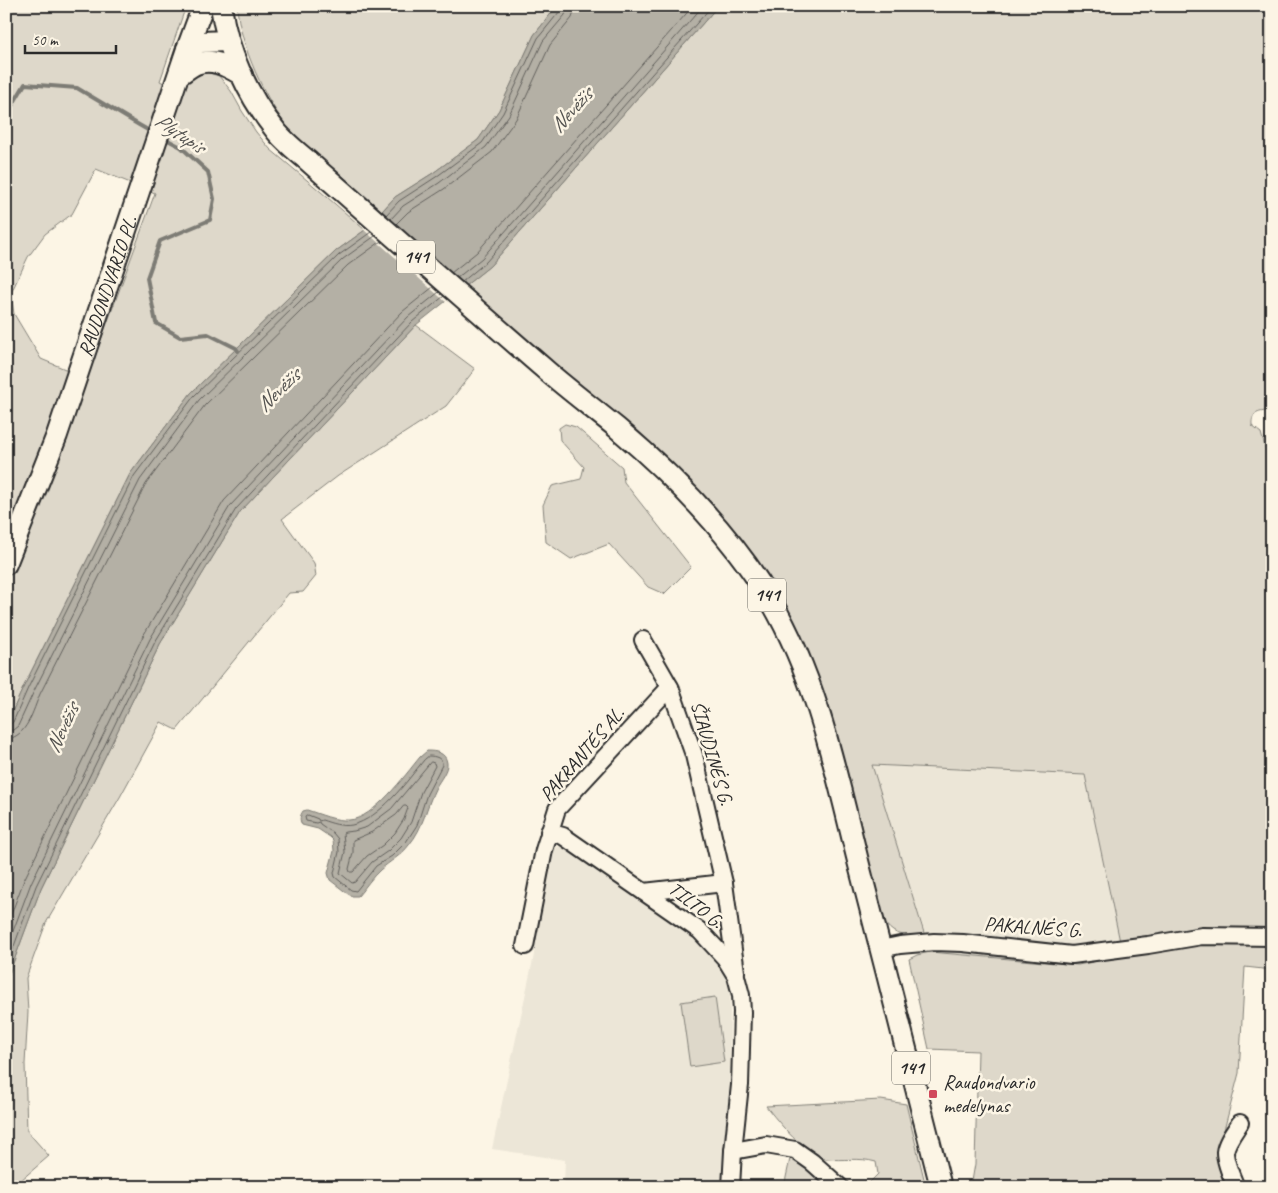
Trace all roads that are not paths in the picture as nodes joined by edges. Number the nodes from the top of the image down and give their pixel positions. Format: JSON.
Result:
{"nodes":[{"id":1,"x":203,"y":6,"type":"edge"},
{"id":2,"x":221,"y":6,"type":"edge"},
{"id":3,"x":228,"y":41,"type":"junction"},
{"id":4,"x":187,"y":49,"type":"junction"},
{"id":5,"x":212,"y":61,"type":"junction"},
{"id":6,"x":179,"y":75,"type":"junction"},
{"id":7,"x":242,"y":75,"type":"junction"},
{"id":8,"x":6,"y":564,"type":"edge"},
{"id":9,"x":643,"y":640,"type":"dead end"},
{"id":10,"x":670,"y":687,"type":"junction"},
{"id":11,"x":549,"y":832,"type":"junction"},
{"id":12,"x":724,"y":883,"type":"junction"},
{"id":13,"x":644,"y":892,"type":"junction"},
{"id":14,"x":1272,"y":937,"type":"edge"},
{"id":15,"x":525,"y":946,"type":"dead end"},
{"id":16,"x":881,"y":949,"type":"junction"},
{"id":17,"x":736,"y":976,"type":"junction"},
{"id":18,"x":1240,"y":1123,"type":"dead end"},
{"id":19,"x":733,"y":1151,"type":"junction"},
{"id":20,"x":731,"y":1187,"type":"edge"},
{"id":21,"x":840,"y":1187,"type":"edge"},
{"id":22,"x":941,"y":1187,"type":"edge"},
{"id":23,"x":1236,"y":1187,"type":"edge"}],
"edges":[{"from":1,"to":4,"type":"main road","name":"RAUDONDVARIO PL."},
{"from":2,"to":3,"type":"main road","number":"141"},
{"from":3,"to":4,"type":"main road"},
{"from":3,"to":5,"type":"main road"},
{"from":3,"to":7,"type":"main road","number":"141"},
{"from":4,"to":6,"type":"main road","name":"RAUDONDVARIO PL."},
{"from":5,"to":6,"type":"main road"},
{"from":5,"to":7,"type":"main road"},
{"from":6,"to":8,"type":"main road","name":"RAUDONDVARIO PL."},
{"from":7,"to":16,"type":"main road","number":"141"},
{"from":9,"to":10,"type":"street","name":"ŠIAUDINĖS G."},
{"from":10,"to":11,"type":"street","name":"PAKRANTĖS AL."},
{"from":10,"to":12,"type":"street","name":"ŠIAUDINĖS G."},
{"from":11,"to":13,"type":"street","name":"TILTO G."},
{"from":11,"to":15,"type":"street","name":"PAKRANTĖS AL."},
{"from":12,"to":13,"type":"street"},
{"from":12,"to":17,"type":"street","name":"ŠIAUDINĖS G."},
{"from":13,"to":17,"type":"street","name":"TILTO G."},
{"from":14,"to":16,"type":"street","name":"PAKALNĖS G."},
{"from":16,"to":22,"type":"main road","number":"141"},
{"from":17,"to":19,"type":"street","name":"TILTO G."},
{"from":18,"to":23,"type":"street"},
{"from":19,"to":20,"type":"street","name":"TILTO G."},
{"from":19,"to":21,"type":"street"}]}
